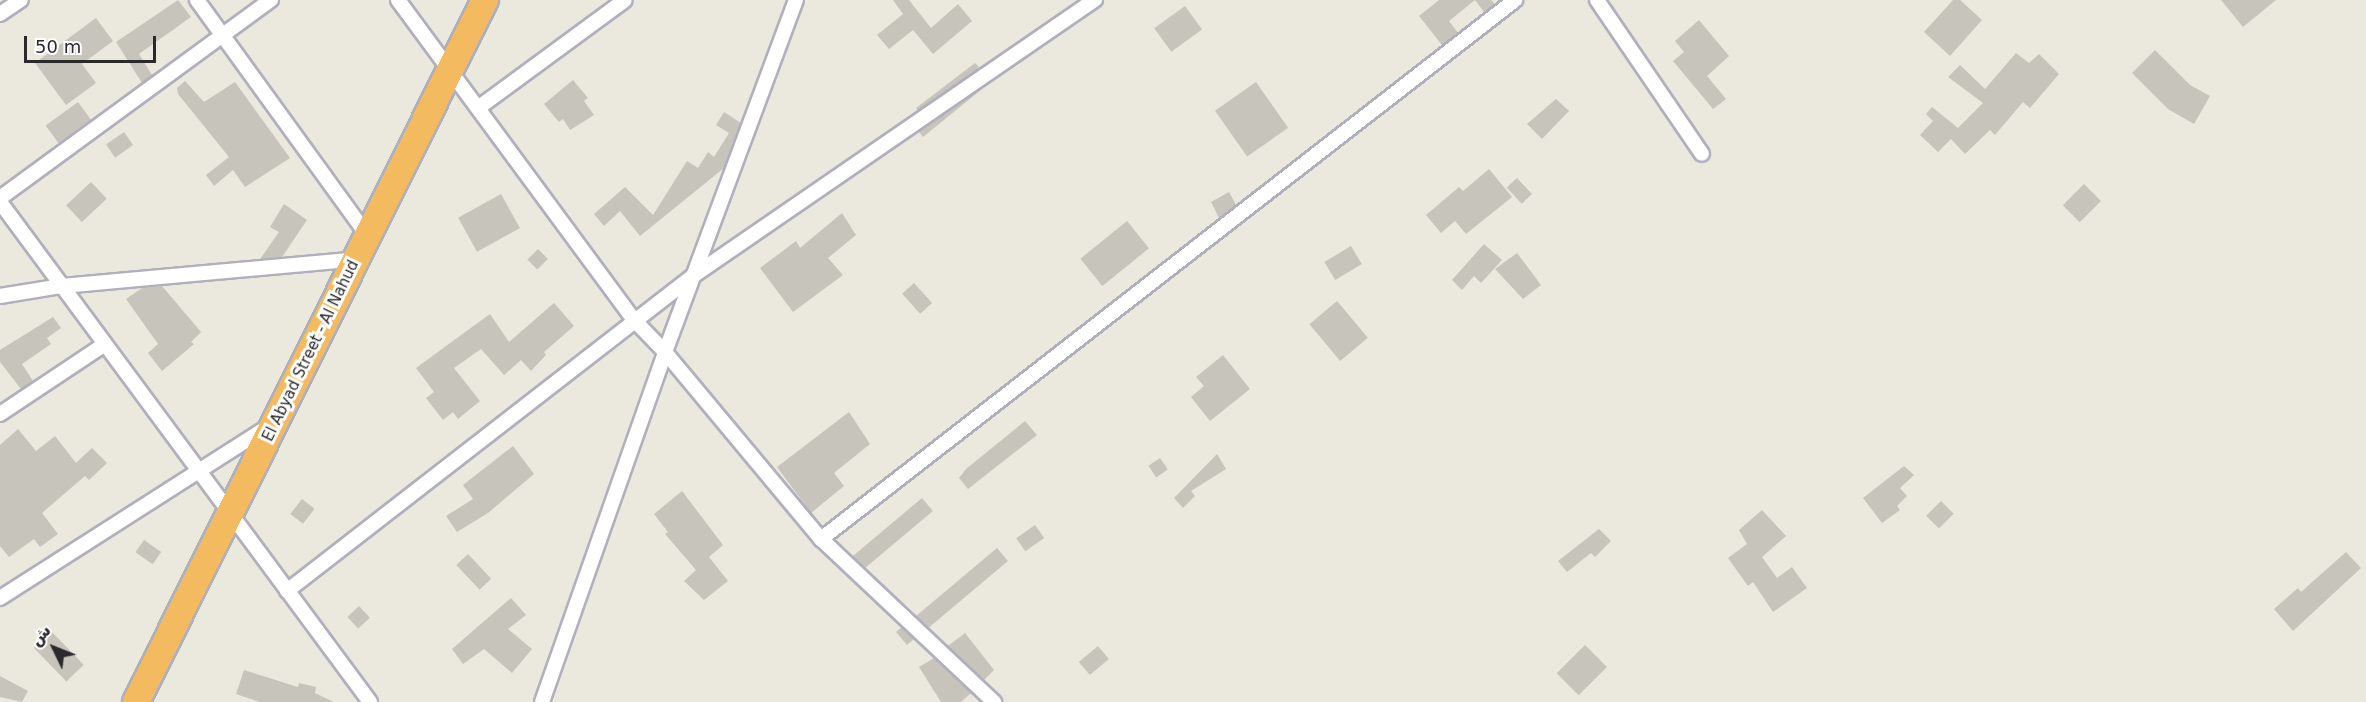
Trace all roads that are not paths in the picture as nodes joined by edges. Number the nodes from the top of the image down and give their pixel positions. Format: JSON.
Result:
{"nodes":[{"id":1,"x":21,"y":0,"type":"edge"},
{"id":2,"x":197,"y":0,"type":"edge"},
{"id":3,"x":271,"y":0,"type":"edge"},
{"id":4,"x":398,"y":0,"type":"edge"},
{"id":5,"x":485,"y":0,"type":"edge"},
{"id":6,"x":625,"y":0,"type":"edge"},
{"id":7,"x":796,"y":0,"type":"edge"},
{"id":8,"x":1095,"y":0,"type":"edge"},
{"id":9,"x":1515,"y":0,"type":"edge"},
{"id":10,"x":1596,"y":0,"type":"edge"},
{"id":11,"x":0,"y":14,"type":"edge"},
{"id":12,"x":223,"y":35,"type":"junction"},
{"id":13,"x":451,"y":70,"type":"junction"},
{"id":14,"x":478,"y":108,"type":"junction"},
{"id":15,"x":1702,"y":154,"type":"dead end"},
{"id":16,"x":0,"y":198,"type":"edge"},
{"id":17,"x":0,"y":202,"type":"edge"},
{"id":18,"x":368,"y":236,"type":"junction"},
{"id":19,"x":357,"y":260,"type":"junction"},
{"id":20,"x":693,"y":276,"type":"junction"},
{"id":21,"x":62,"y":286,"type":"junction"},
{"id":22,"x":0,"y":296,"type":"edge"},
{"id":23,"x":634,"y":321,"type":"junction"},
{"id":24,"x":105,"y":344,"type":"junction"},
{"id":25,"x":665,"y":352,"type":"junction"},
{"id":26,"x":0,"y":414,"type":"edge"},
{"id":27,"x":277,"y":420,"type":"junction"},
{"id":28,"x":198,"y":471,"type":"junction"},
{"id":29,"x":230,"y":514,"type":"junction"},
{"id":30,"x":821,"y":539,"type":"junction"},
{"id":31,"x":287,"y":591,"type":"junction"},
{"id":32,"x":0,"y":598,"type":"edge"},
{"id":33,"x":136,"y":702,"type":"edge"},
{"id":34,"x":370,"y":702,"type":"edge"},
{"id":35,"x":542,"y":702,"type":"edge"},
{"id":36,"x":994,"y":702,"type":"edge"}],
"edges":[{"from":1,"to":11,"type":"street"},
{"from":2,"to":12,"type":"street"},
{"from":3,"to":12,"type":"street"},
{"from":4,"to":13,"type":"street"},
{"from":5,"to":13,"type":"highway","name":"El Abyad Street - Al Nahud"},
{"from":6,"to":14,"type":"street"},
{"from":7,"to":20,"type":"street"},
{"from":8,"to":20,"type":"street"},
{"from":9,"to":30,"type":"street"},
{"from":10,"to":15,"type":"street"},
{"from":12,"to":16,"type":"street"},
{"from":12,"to":18,"type":"street"},
{"from":13,"to":14,"type":"street"},
{"from":13,"to":18,"type":"highway","name":"El Abyad Street - Al Nahud"},
{"from":14,"to":23,"type":"street"},
{"from":17,"to":21,"type":"street"},
{"from":18,"to":19,"type":"highway","name":"El Abyad Street - Al Nahud"},
{"from":19,"to":21,"type":"street"},
{"from":19,"to":27,"type":"highway","name":"El Abyad Street - Al Nahud"},
{"from":20,"to":23,"type":"street"},
{"from":20,"to":25,"type":"street"},
{"from":21,"to":22,"type":"street"},
{"from":21,"to":24,"type":"street"},
{"from":23,"to":25,"type":"street"},
{"from":23,"to":31,"type":"street"},
{"from":24,"to":26,"type":"street"},
{"from":24,"to":28,"type":"street"},
{"from":25,"to":30,"type":"street"},
{"from":25,"to":35,"type":"street"},
{"from":27,"to":28,"type":"street"},
{"from":27,"to":29,"type":"highway","name":"El Abyad Street - Al Nahud"},
{"from":28,"to":29,"type":"street"},
{"from":28,"to":32,"type":"street"},
{"from":29,"to":31,"type":"street"},
{"from":29,"to":33,"type":"highway","name":"El Abyad Street - Al Nahud"},
{"from":30,"to":36,"type":"street"},
{"from":31,"to":34,"type":"street"}]}
